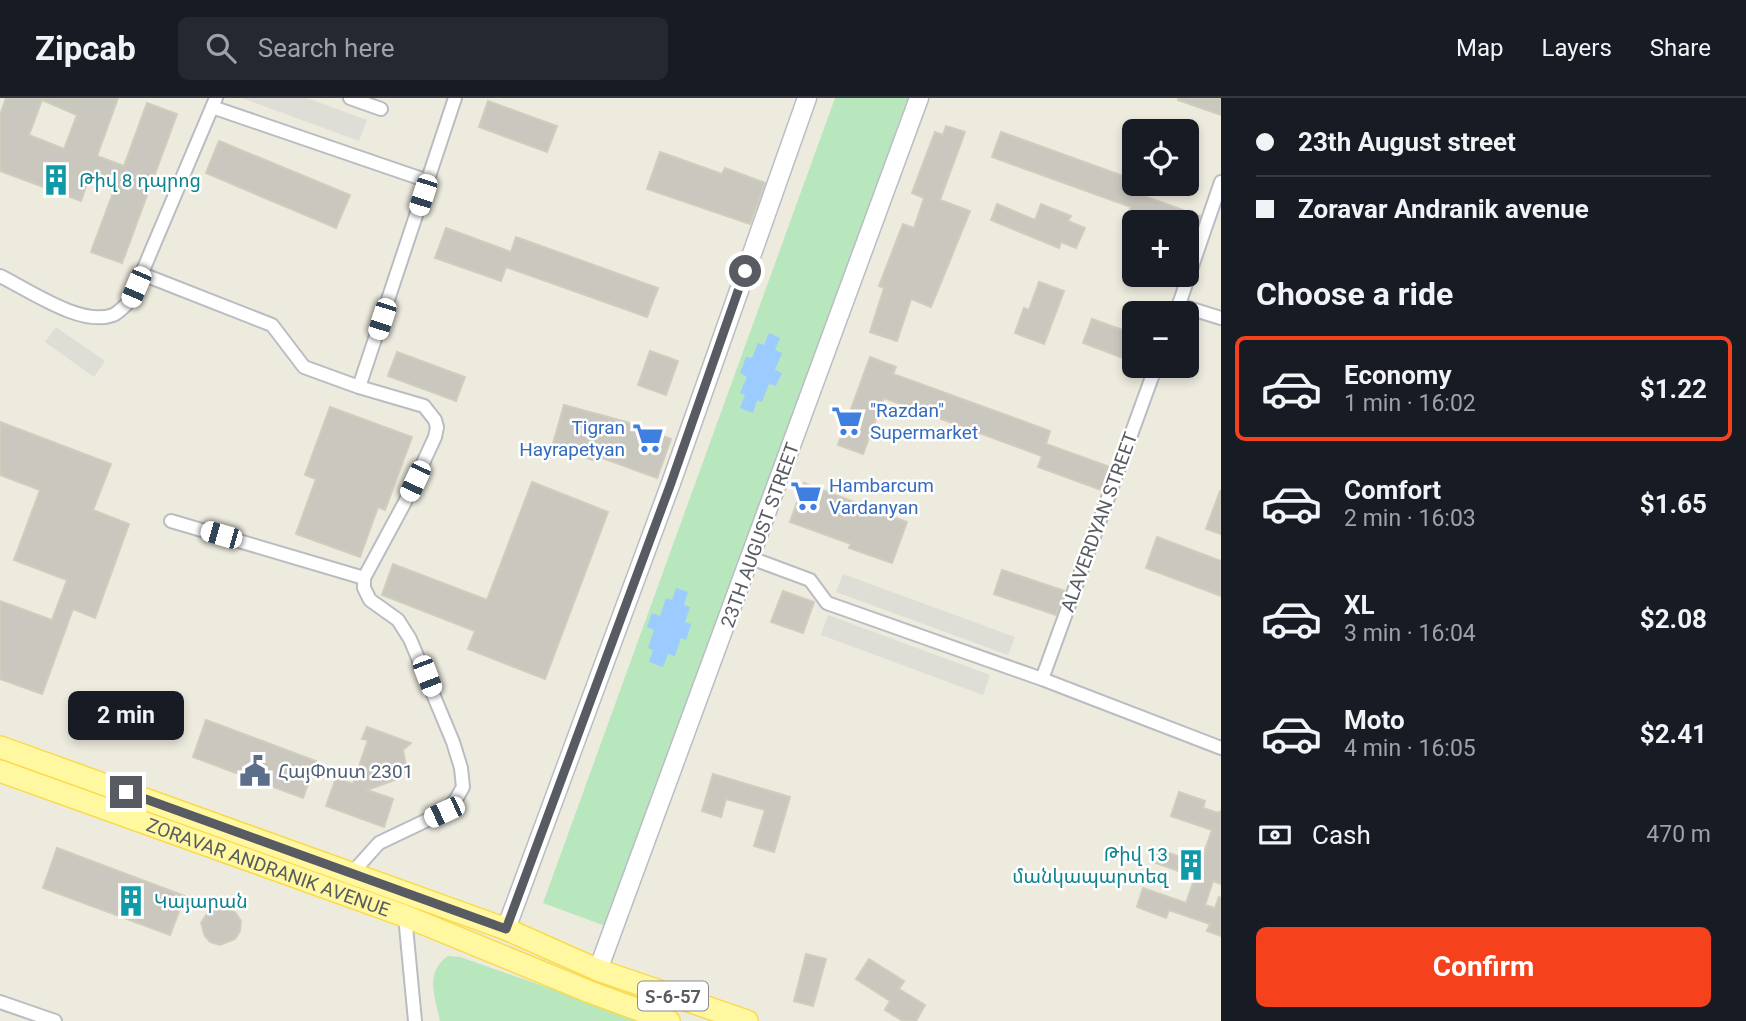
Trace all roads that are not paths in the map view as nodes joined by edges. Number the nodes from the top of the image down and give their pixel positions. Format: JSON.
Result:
{"nodes":[{"id":1,"x":350,"y":98,"type":"edge"},
{"id":2,"x":455,"y":98,"type":"edge"},
{"id":3,"x":807,"y":98,"type":"edge"},
{"id":4,"x":919,"y":98,"type":"edge"},
{"id":5,"x":214,"y":102,"type":"edge"},
{"id":6,"x":381,"y":110,"type":"dead end"},
{"id":7,"x":428,"y":181,"type":"junction"},
{"id":8,"x":1221,"y":182,"type":"edge"},
{"id":9,"x":142,"y":274,"type":"junction"},
{"id":10,"x":0,"y":276,"type":"edge"},
{"id":11,"x":1180,"y":301,"type":"edge"},
{"id":12,"x":1199,"y":314,"type":"edge"},
{"id":13,"x":1221,"y":318,"type":"edge"},
{"id":14,"x":1152,"y":378,"type":"edge"},
{"id":15,"x":359,"y":387,"type":"junction"},
{"id":16,"x":171,"y":521,"type":"dead end"},
{"id":17,"x":751,"y":558,"type":"junction"},
{"id":18,"x":364,"y":578,"type":"junction"},
{"id":19,"x":1042,"y":679,"type":"junction"},
{"id":20,"x":0,"y":747,"type":"edge"},
{"id":21,"x":1221,"y":748,"type":"edge"},
{"id":22,"x":0,"y":771,"type":"edge"},
{"id":23,"x":352,"y":873,"type":"junction"},
{"id":24,"x":405,"y":916,"type":"junction"},
{"id":25,"x":506,"y":929,"type":"junction"},
{"id":26,"x":497,"y":954,"type":"junction"},
{"id":27,"x":598,"y":970,"type":"junction"},
{"id":28,"x":590,"y":992,"type":"junction"},
{"id":29,"x":0,"y":1002,"type":"edge"},
{"id":30,"x":55,"y":1021,"type":"edge"},
{"id":31,"x":415,"y":1021,"type":"edge"},
{"id":32,"x":669,"y":1021,"type":"edge"},
{"id":33,"x":747,"y":1021,"type":"edge"}],
"edges":[{"from":1,"to":6,"type":"street"},
{"from":2,"to":7,"type":"street"},
{"from":3,"to":25,"type":"street"},
{"from":4,"to":17,"type":"street","name":"23TH AUGUST STREET"},
{"from":5,"to":7,"type":"street"},
{"from":5,"to":9,"type":"street"},
{"from":7,"to":15,"type":"street"},
{"from":8,"to":11,"type":"street"},
{"from":9,"to":10,"type":"street"},
{"from":9,"to":15,"type":"street"},
{"from":12,"to":13,"type":"street"},
{"from":14,"to":19,"type":"street","name":"ALAVERDYAN STREET"},
{"from":15,"to":18,"type":"street"},
{"from":16,"to":18,"type":"street"},
{"from":17,"to":19,"type":"street"},
{"from":17,"to":27,"type":"street","name":"23TH AUGUST STREET"},
{"from":18,"to":23,"type":"street"},
{"from":19,"to":21,"type":"street"},
{"from":20,"to":23,"type":"main road","name":"ZORAVAR ANDRANIK AVENUE","number":"Տ-6-57"},
{"from":22,"to":24,"type":"main road","name":"ZORAVAR ANDRANIK AVENUE","number":"Տ-6-57"},
{"from":23,"to":25,"type":"main road","name":"ZORAVAR ANDRANIK AVENUE","number":"Տ-6-57"},
{"from":24,"to":26,"type":"main road","name":"ZORAVAR ANDRANIK AVENUE","number":"Տ-6-57"},
{"from":24,"to":31,"type":"street"},
{"from":25,"to":26,"type":"main road"},
{"from":25,"to":27,"type":"main road","name":"ZORAVAR ANDRANIK AVENUE","number":"Տ-6-57"},
{"from":26,"to":28,"type":"main road","name":"ZORAVAR ANDRANIK AVENUE","number":"Տ-6-57"},
{"from":27,"to":28,"type":"main road"},
{"from":27,"to":33,"type":"main road","name":"ZORAVAR ANDRANIK AVENUE","number":"Տ-6-57"},
{"from":28,"to":32,"type":"main road","name":"ZORAVAR ANDRANIK AVENUE","number":"Տ-6-57"},
{"from":29,"to":30,"type":"street"}]}
